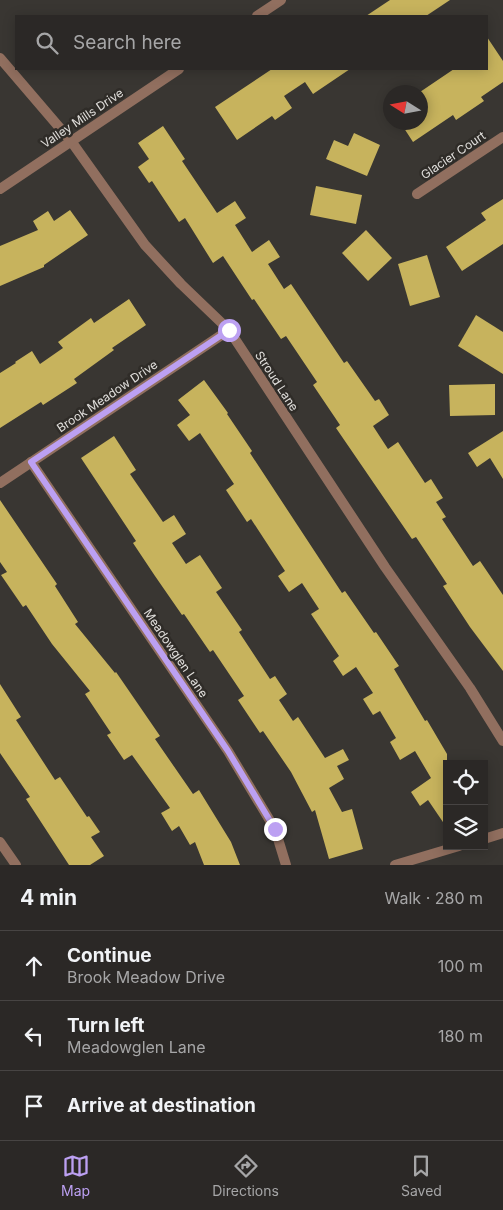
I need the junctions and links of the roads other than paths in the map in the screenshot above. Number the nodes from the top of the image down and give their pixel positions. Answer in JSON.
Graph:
{"nodes":[{"id":1,"x":281,"y":0,"type":"edge"},
{"id":2,"x":258,"y":15,"type":"edge"},
{"id":3,"x":0,"y":58,"type":"edge"},
{"id":4,"x":178,"y":70,"type":"edge"},
{"id":5,"x":503,"y":137,"type":"edge"},
{"id":6,"x":71,"y":141,"type":"junction"},
{"id":7,"x":0,"y":189,"type":"edge"},
{"id":8,"x":417,"y":194,"type":"dead end"},
{"id":9,"x":229,"y":330,"type":"junction"},
{"id":10,"x":31,"y":462,"type":"junction"},
{"id":11,"x":0,"y":483,"type":"edge"},
{"id":12,"x":503,"y":741,"type":"edge"},
{"id":13,"x":503,"y":833,"type":"edge"},
{"id":14,"x":488,"y":838,"type":"edge"},
{"id":15,"x":0,"y":842,"type":"edge"},
{"id":16,"x":446,"y":850,"type":"edge"},
{"id":17,"x":16,"y":865,"type":"edge"},
{"id":18,"x":286,"y":865,"type":"edge"},
{"id":19,"x":395,"y":865,"type":"edge"}],
"edges":[{"from":1,"to":2,"type":"street"},
{"from":3,"to":6,"type":"street","name":"Stroud Lane"},
{"from":4,"to":6,"type":"street","name":"Valley Mills Drive"},
{"from":5,"to":8,"type":"street","name":"Glacier Court"},
{"from":6,"to":7,"type":"street","name":"Valley Mills Drive"},
{"from":6,"to":9,"type":"street","name":"Stroud Lane"},
{"from":9,"to":10,"type":"street","name":"Brook Meadow Drive"},
{"from":9,"to":12,"type":"street","name":"Stroud Lane"},
{"from":10,"to":11,"type":"street","name":"Brook Meadow Drive"},
{"from":10,"to":18,"type":"street","name":"Meadowglen Lane"},
{"from":13,"to":14,"type":"street"},
{"from":15,"to":17,"type":"street"},
{"from":16,"to":19,"type":"street"}]}
